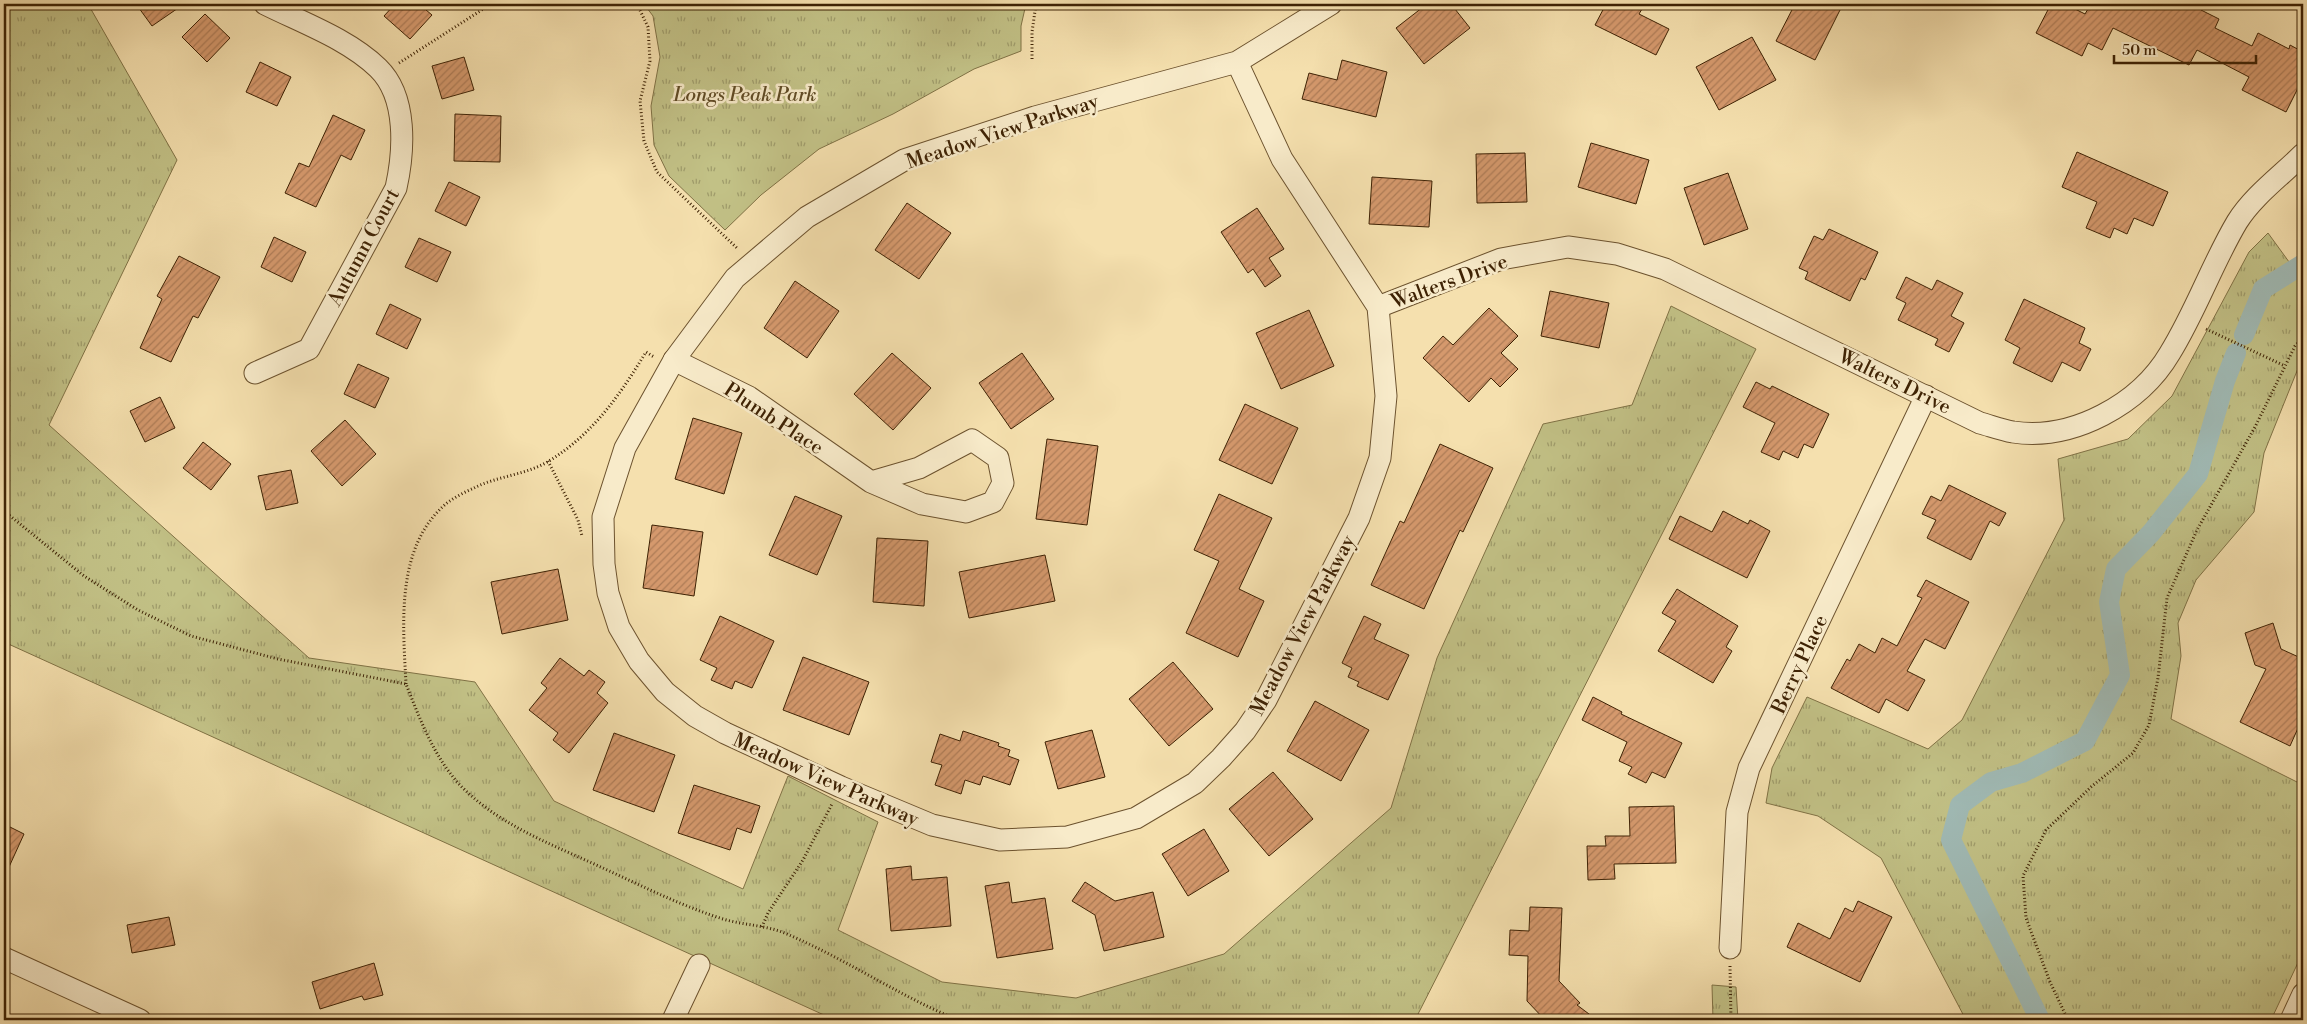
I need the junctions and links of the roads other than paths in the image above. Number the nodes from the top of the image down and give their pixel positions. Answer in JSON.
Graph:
{"nodes":[{"id":1,"x":265,"y":4,"type":"edge"},
{"id":2,"x":1331,"y":4,"type":"edge"},
{"id":3,"x":1237,"y":62,"type":"junction"},
{"id":4,"x":2303,"y":154,"type":"edge"},
{"id":5,"x":1378,"y":307,"type":"junction"},
{"id":6,"x":674,"y":360,"type":"junction"},
{"id":7,"x":255,"y":373,"type":"dead end"},
{"id":8,"x":1926,"y":396,"type":"junction"},
{"id":9,"x":871,"y":482,"type":"junction"},
{"id":10,"x":1730,"y":948,"type":"dead end"},
{"id":11,"x":4,"y":958,"type":"edge"},
{"id":12,"x":699,"y":964,"type":"dead end"},
{"id":13,"x":2303,"y":994,"type":"edge"},
{"id":14,"x":140,"y":1020,"type":"edge"},
{"id":15,"x":673,"y":1020,"type":"edge"},
{"id":16,"x":2291,"y":1020,"type":"edge"}],
"edges":[{"from":1,"to":7,"type":"street","name":"Autumn Court"},
{"from":2,"to":3,"type":"street","name":"Meadow View Parkway"},
{"from":3,"to":5,"type":"street","name":"Meadow View Parkway"},
{"from":3,"to":6,"type":"street","name":"Meadow View Parkway"},
{"from":4,"to":8,"type":"street","name":"Walters Drive"},
{"from":5,"to":6,"type":"street","name":"Meadow View Parkway"},
{"from":5,"to":8,"type":"street","name":"Walters Drive"},
{"from":6,"to":9,"type":"street","name":"Plumb Place"},
{"from":8,"to":10,"type":"street","name":"Berry Place"},
{"from":9,"to":9,"type":"street","name":"Plumb Place"},
{"from":11,"to":14,"type":"street"},
{"from":12,"to":15,"type":"street"},
{"from":13,"to":16,"type":"street"}]}
